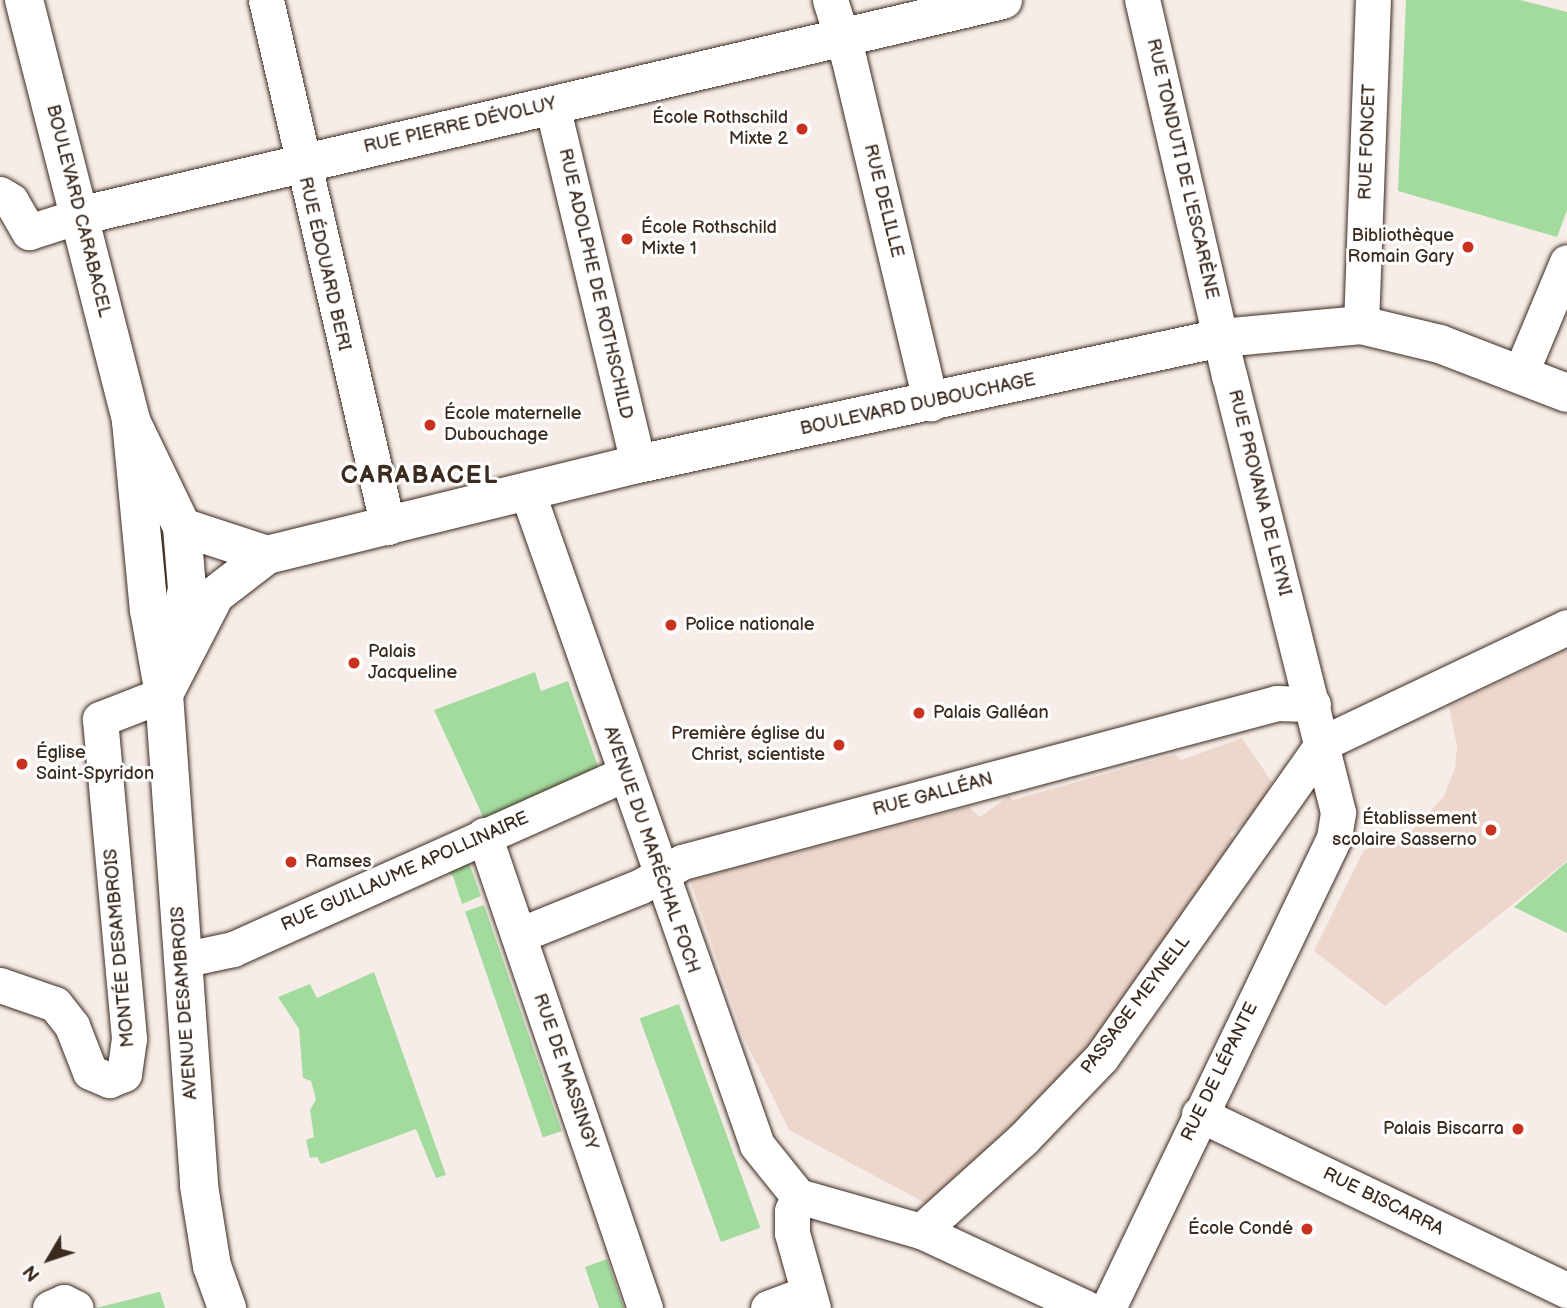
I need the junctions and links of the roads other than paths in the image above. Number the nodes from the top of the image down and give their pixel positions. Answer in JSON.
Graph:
{"nodes":[{"id":1,"x":24,"y":0,"type":"edge"},
{"id":2,"x":266,"y":0,"type":"edge"},
{"id":3,"x":830,"y":0,"type":"edge"},
{"id":4,"x":1003,"y":0,"type":"edge"},
{"id":5,"x":1142,"y":0,"type":"edge"},
{"id":6,"x":1373,"y":0,"type":"edge"},
{"id":7,"x":841,"y":38,"type":"junction"},
{"id":8,"x":552,"y":104,"type":"junction"},
{"id":9,"x":300,"y":162,"type":"junction"},
{"id":10,"x":0,"y":194,"type":"edge"},
{"id":11,"x":79,"y":216,"type":"junction"},
{"id":12,"x":1567,"y":262,"type":"edge"},
{"id":13,"x":1362,"y":325,"type":"junction"},
{"id":14,"x":1221,"y":338,"type":"junction"},
{"id":15,"x":1521,"y":372,"type":"junction"},
{"id":16,"x":1567,"y":393,"type":"edge"},
{"id":17,"x":932,"y":403,"type":"junction"},
{"id":18,"x":131,"y":421,"type":"junction"},
{"id":19,"x":638,"y":464,"type":"junction"},
{"id":20,"x":527,"y":491,"type":"junction"},
{"id":21,"x":182,"y":527,"type":"junction"},
{"id":22,"x":388,"y":527,"type":"junction"},
{"id":23,"x":267,"y":555,"type":"junction"},
{"id":24,"x":1567,"y":627,"type":"edge"},
{"id":25,"x":164,"y":694,"type":"junction"},
{"id":26,"x":1313,"y":704,"type":"junction"},
{"id":27,"x":1323,"y":743,"type":"junction"},
{"id":28,"x":625,"y":774,"type":"junction"},
{"id":29,"x":484,"y":835,"type":"junction"},
{"id":30,"x":1334,"y":838,"type":"joint"},
{"id":31,"x":660,"y":875,"type":"junction"},
{"id":32,"x":519,"y":935,"type":"junction"},
{"id":33,"x":182,"y":960,"type":"junction"},
{"id":34,"x":0,"y":985,"type":"edge"},
{"id":35,"x":1199,"y":1114,"type":"junction"},
{"id":36,"x":798,"y":1196,"type":"junction"},
{"id":37,"x":921,"y":1231,"type":"junction"},
{"id":38,"x":1567,"y":1290,"type":"edge"},
{"id":39,"x":811,"y":1301,"type":"edge"},
{"id":40,"x":50,"y":1308,"type":"edge"},
{"id":41,"x":76,"y":1308,"type":"edge"},
{"id":42,"x":227,"y":1308,"type":"edge"},
{"id":43,"x":645,"y":1308,"type":"edge"},
{"id":44,"x":768,"y":1308,"type":"edge"},
{"id":45,"x":1086,"y":1308,"type":"edge"},
{"id":46,"x":1108,"y":1308,"type":"edge"}],
"edges":[{"from":1,"to":11,"type":"main road","name":"BOULEVARD CARABACEL"},
{"from":2,"to":9,"type":"street","name":"RUE ÉDOUARD BERI"},
{"from":3,"to":7,"type":"street","name":"RUE DELILLE"},
{"from":4,"to":7,"type":"main road","name":"RUE PIERRE DÉVOLUY"},
{"from":5,"to":14,"type":"street","name":"RUE TONDUTI DE L'ESCARÈNE"},
{"from":6,"to":13,"type":"street","name":"RUE FONCET"},
{"from":7,"to":8,"type":"main road","name":"RUE PIERRE DÉVOLUY"},
{"from":7,"to":17,"type":"street","name":"RUE DELILLE"},
{"from":8,"to":9,"type":"main road","name":"RUE PIERRE DÉVOLUY"},
{"from":8,"to":19,"type":"street","name":"RUE ADOLPHE DE ROTHSCHILD"},
{"from":9,"to":11,"type":"main road","name":"RUE PIERRE DÉVOLUY"},
{"from":9,"to":22,"type":"street","name":"RUE ÉDOUARD BERI"},
{"from":10,"to":11,"type":"street"},
{"from":11,"to":18,"type":"main road","name":"BOULEVARD CARABACEL"},
{"from":12,"to":15,"type":"street"},
{"from":13,"to":14,"type":"main road","name":"BOULEVARD DUBOUCHAGE"},
{"from":13,"to":15,"type":"main road","name":"BOULEVARD DUBOUCHAGE"},
{"from":14,"to":17,"type":"main road","name":"BOULEVARD DUBOUCHAGE"},
{"from":14,"to":26,"type":"street","name":"RUE PROVANA DE LEYNI"},
{"from":15,"to":16,"type":"main road","name":"BOULEVARD DUBOUCHAGE"},
{"from":17,"to":19,"type":"main road","name":"BOULEVARD DUBOUCHAGE"},
{"from":18,"to":21,"type":"main road","name":"BOULEVARD CARABACEL"},
{"from":18,"to":25,"type":"main road","name":"BOULEVARD CARABACEL"},
{"from":19,"to":20,"type":"main road","name":"BOULEVARD DUBOUCHAGE"},
{"from":20,"to":22,"type":"main road","name":"BOULEVARD DUBOUCHAGE"},
{"from":20,"to":28,"type":"street","name":"AVENUE DU MARÉCHAL FOCH"},
{"from":21,"to":23,"type":"main road","name":"BOULEVARD DUBOUCHAGE"},
{"from":21,"to":25,"type":"main road","name":"BOULEVARD CARABACEL"},
{"from":22,"to":23,"type":"main road","name":"BOULEVARD DUBOUCHAGE"},
{"from":23,"to":25,"type":"main road","name":"BOULEVARD DUBOUCHAGE"},
{"from":24,"to":27,"type":"street"},
{"from":25,"to":33,"type":"main road","name":"AVENUE DESAMBROIS"},
{"from":25,"to":34,"type":"street","name":"MONTÉE DESAMBROIS"},
{"from":26,"to":27,"type":"street","name":"RUE PROVANA DE LEYNI"},
{"from":26,"to":31,"type":"street","name":"RUE GALLÉAN"},
{"from":27,"to":30,"type":"street","name":"RUE PROVANA DE LEYNI"},
{"from":27,"to":37,"type":"street","name":"PASSAGE MEYNELL"},
{"from":28,"to":29,"type":"street","name":"RUE GUILLAUME APOLLINAIRE"},
{"from":28,"to":31,"type":"street","name":"AVENUE DU MARÉCHAL FOCH"},
{"from":29,"to":32,"type":"street","name":"RUE DE MASSINGY"},
{"from":29,"to":33,"type":"street","name":"RUE GUILLAUME APOLLINAIRE"},
{"from":30,"to":35,"type":"street","name":"RUE DE LÉPANTE"},
{"from":31,"to":32,"type":"street","name":"RUE GALLÉAN"},
{"from":31,"to":36,"type":"street","name":"AVENUE DU MARÉCHAL FOCH"},
{"from":32,"to":43,"type":"street","name":"RUE DE MASSINGY"},
{"from":33,"to":42,"type":"main road","name":"AVENUE DESAMBROIS"},
{"from":35,"to":38,"type":"street","name":"RUE BISCARRA"},
{"from":35,"to":46,"type":"street","name":"RUE DE LÉPANTE"},
{"from":36,"to":37,"type":"street"},
{"from":36,"to":39,"type":"street"},
{"from":37,"to":45,"type":"street"},
{"from":39,"to":44,"type":"street"},
{"from":40,"to":41,"type":"street"}]}
